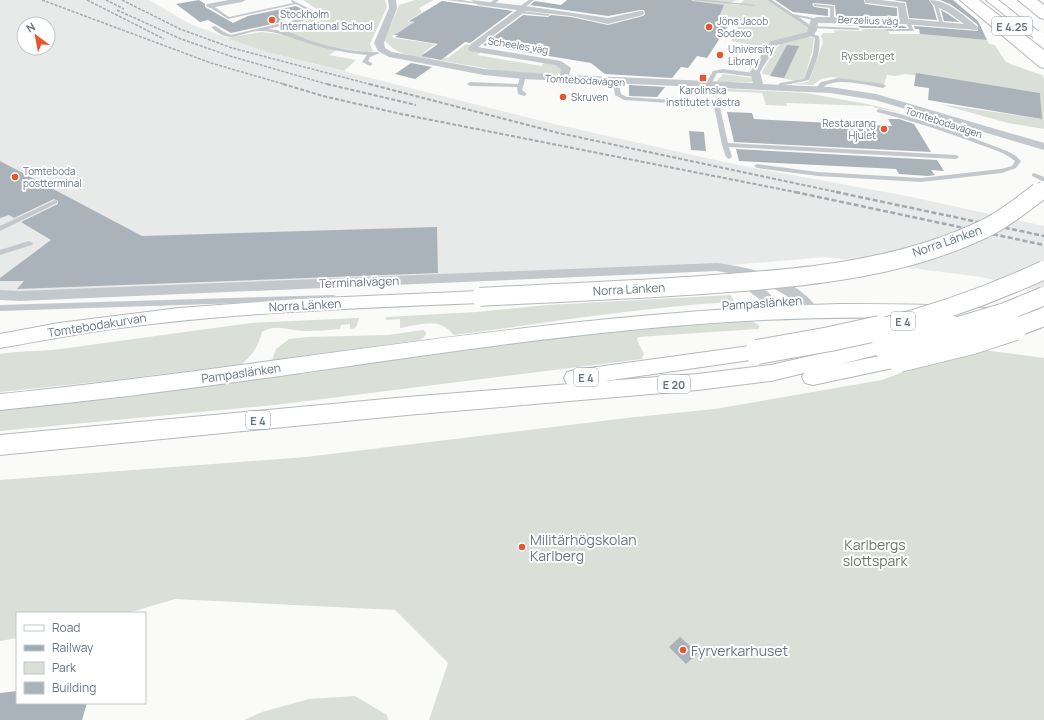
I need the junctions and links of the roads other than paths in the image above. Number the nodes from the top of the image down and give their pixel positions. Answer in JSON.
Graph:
{"nodes":[{"id":1,"x":242,"y":0,"type":"edge"},
{"id":2,"x":291,"y":0,"type":"edge"},
{"id":3,"x":449,"y":0,"type":"edge"},
{"id":4,"x":532,"y":0,"type":"edge"},
{"id":5,"x":694,"y":0,"type":"edge"},
{"id":6,"x":740,"y":0,"type":"edge"},
{"id":7,"x":769,"y":0,"type":"edge"},
{"id":8,"x":965,"y":0,"type":"edge"},
{"id":9,"x":972,"y":0,"type":"edge"},
{"id":10,"x":979,"y":0,"type":"edge"},
{"id":11,"x":991,"y":0,"type":"edge"},
{"id":12,"x":1000,"y":0,"type":"edge"},
{"id":13,"x":1012,"y":0,"type":"edge"},
{"id":14,"x":1023,"y":0,"type":"edge"},
{"id":15,"x":1030,"y":0,"type":"edge"},
{"id":16,"x":1041,"y":0,"type":"edge"},
{"id":17,"x":476,"y":1,"type":"edge"},
{"id":18,"x":935,"y":1,"type":"edge"},
{"id":19,"x":396,"y":2,"type":"edge"},
{"id":20,"x":494,"y":2,"type":"edge"},
{"id":21,"x":1044,"y":2,"type":"edge"},
{"id":22,"x":297,"y":3,"type":"junction"},
{"id":23,"x":736,"y":4,"type":"junction"},
{"id":24,"x":754,"y":5,"type":"dead end"},
{"id":25,"x":816,"y":5,"type":"dead end"},
{"id":26,"x":210,"y":6,"type":"joint"},
{"id":27,"x":869,"y":8,"type":"edge"},
{"id":28,"x":522,"y":9,"type":"junction"},
{"id":29,"x":1044,"y":10,"type":"edge"},
{"id":30,"x":640,"y":13,"type":"dead end"},
{"id":31,"x":548,"y":15,"type":"dead end"},
{"id":32,"x":792,"y":15,"type":"junction"},
{"id":33,"x":1044,"y":16,"type":"edge"},
{"id":34,"x":832,"y":19,"type":"junction"},
{"id":35,"x":293,"y":22,"type":"junction"},
{"id":36,"x":906,"y":22,"type":"junction"},
{"id":37,"x":335,"y":23,"type":"dead end"},
{"id":38,"x":1044,"y":24,"type":"edge"},
{"id":39,"x":942,"y":25,"type":"junction"},
{"id":40,"x":212,"y":27,"type":"dead end"},
{"id":41,"x":814,"y":27,"type":"junction"},
{"id":42,"x":858,"y":29,"type":"dead end"},
{"id":43,"x":260,"y":30,"type":"junction"},
{"id":44,"x":287,"y":30,"type":"junction"},
{"id":45,"x":887,"y":30,"type":"dead end"},
{"id":46,"x":1042,"y":37,"type":"edge"},
{"id":47,"x":741,"y":50,"type":"dead end"},
{"id":48,"x":381,"y":52,"type":"junction"},
{"id":49,"x":1044,"y":52,"type":"edge"},
{"id":50,"x":766,"y":54,"type":"junction"},
{"id":51,"x":1044,"y":56,"type":"edge"},
{"id":52,"x":370,"y":64,"type":"dead end"},
{"id":53,"x":1044,"y":64,"type":"edge"},
{"id":54,"x":523,"y":76,"type":"junction"},
{"id":55,"x":755,"y":76,"type":"junction"},
{"id":56,"x":564,"y":78,"type":"junction"},
{"id":57,"x":615,"y":81,"type":"junction"},
{"id":58,"x":470,"y":84,"type":"dead end"},
{"id":59,"x":708,"y":84,"type":"junction"},
{"id":60,"x":520,"y":86,"type":"junction"},
{"id":61,"x":759,"y":86,"type":"junction"},
{"id":62,"x":883,"y":86,"type":"dead end"},
{"id":63,"x":784,"y":87,"type":"junction"},
{"id":64,"x":818,"y":89,"type":"junction"},
{"id":65,"x":844,"y":92,"type":"junction"},
{"id":66,"x":524,"y":94,"type":"dead end"},
{"id":67,"x":879,"y":111,"type":"dead end"},
{"id":68,"x":725,"y":145,"type":"junction"},
{"id":69,"x":1044,"y":147,"type":"edge"},
{"id":70,"x":1044,"y":151,"type":"edge"},
{"id":71,"x":729,"y":157,"type":"dead end"},
{"id":72,"x":956,"y":158,"type":"dead end"},
{"id":73,"x":757,"y":166,"type":"dead end"},
{"id":74,"x":1044,"y":180,"type":"edge"},
{"id":75,"x":1039,"y":181,"type":"edge"},
{"id":76,"x":55,"y":202,"type":"dead end"},
{"id":77,"x":0,"y":229,"type":"edge"},
{"id":78,"x":28,"y":243,"type":"dead end"},
{"id":79,"x":0,"y":253,"type":"edge"},
{"id":80,"x":717,"y":267,"type":"junction"},
{"id":81,"x":1044,"y":270,"type":"edge"},
{"id":82,"x":0,"y":295,"type":"edge"},
{"id":83,"x":1044,"y":296,"type":"edge"},
{"id":84,"x":480,"y":297,"type":"junction"},
{"id":85,"x":807,"y":306,"type":"junction"},
{"id":86,"x":775,"y":307,"type":"junction"},
{"id":87,"x":0,"y":308,"type":"edge"},
{"id":88,"x":194,"y":312,"type":"joint"},
{"id":89,"x":973,"y":314,"type":"junction"},
{"id":90,"x":1044,"y":316,"type":"edge"},
{"id":91,"x":1044,"y":321,"type":"edge"},
{"id":92,"x":1044,"y":326,"type":"edge"},
{"id":93,"x":0,"y":341,"type":"edge"},
{"id":94,"x":892,"y":353,"type":"junction"},
{"id":95,"x":0,"y":402,"type":"edge"},
{"id":96,"x":416,"y":405,"type":"junction"},
{"id":97,"x":0,"y":445,"type":"edge"}],
"edges":[{"from":1,"to":26,"type":"street"},
{"from":2,"to":22,"type":"lane","name":"Tomtebodavägen"},
{"from":3,"to":17,"type":"lane"},
{"from":4,"to":28,"type":"lane"},
{"from":5,"to":23,"type":"lane"},
{"from":6,"to":23,"type":"lane"},
{"from":7,"to":32,"type":"lane"},
{"from":8,"to":53,"type":"main road"},
{"from":9,"to":51,"type":"main road"},
{"from":10,"to":49,"type":"main road","number":"E 4.25"},
{"from":11,"to":46,"type":"main road"},
{"from":12,"to":46,"type":"main road"},
{"from":13,"to":38,"type":"main road"},
{"from":14,"to":33,"type":"main road","number":"E 4.25"},
{"from":15,"to":29,"type":"main road"},
{"from":16,"to":21,"type":"main road"},
{"from":17,"to":20,"type":"street"},
{"from":18,"to":39,"type":"lane"},
{"from":18,"to":39,"type":"street","name":"Berzelius väg"},
{"from":19,"to":48,"type":"street"},
{"from":20,"to":28,"type":"street"},
{"from":22,"to":26,"type":"lane"},
{"from":22,"to":35,"type":"lane","name":"Tomtebodavägen"},
{"from":23,"to":24,"type":"lane"},
{"from":25,"to":34,"type":"lane"},
{"from":27,"to":34,"type":"street","name":"Berzelius väg"},
{"from":27,"to":36,"type":"street","name":"Berzelius väg"},
{"from":27,"to":36,"type":"street"},
{"from":28,"to":30,"type":"street"},
{"from":28,"to":31,"type":"lane"},
{"from":28,"to":56,"type":"street","name":"Scheeles väg"},
{"from":32,"to":41,"type":"lane"},
{"from":32,"to":41,"type":"lane"},
{"from":34,"to":41,"type":"street","name":"Berzelius väg"},
{"from":35,"to":43,"type":"lane","name":"Tomtebodavägen"},
{"from":35,"to":44,"type":"lane"},
{"from":36,"to":39,"type":"street","name":"Berzelius väg"},
{"from":36,"to":45,"type":"lane"},
{"from":37,"to":44,"type":"lane"},
{"from":40,"to":43,"type":"lane","name":"Tomtebodavägen"},
{"from":41,"to":42,"type":"lane"},
{"from":41,"to":50,"type":"street","name":"Berzelius väg"},
{"from":41,"to":63,"type":"lane"},
{"from":43,"to":44,"type":"lane","name":"Tomtebodavägen"},
{"from":44,"to":48,"type":"lane","name":"Tomtebodavägen"},
{"from":47,"to":50,"type":"lane"},
{"from":48,"to":52,"type":"lane"},
{"from":48,"to":54,"type":"street","name":"Tomtebodavägen"},
{"from":50,"to":55,"type":"street","name":"Berzelius väg"},
{"from":54,"to":56,"type":"street","name":"Tomtebodavägen"},
{"from":54,"to":60,"type":"lane"},
{"from":55,"to":59,"type":"lane"},
{"from":55,"to":61,"type":"street"},
{"from":56,"to":57,"type":"street","name":"Tomtebodavägen"},
{"from":57,"to":59,"type":"street","name":"Tomtebodavägen"},
{"from":57,"to":68,"type":"lane"},
{"from":58,"to":60,"type":"lane"},
{"from":59,"to":61,"type":"street","name":"Tomtebodavägen"},
{"from":60,"to":66,"type":"lane"},
{"from":61,"to":63,"type":"street","name":"Tomtebodavägen"},
{"from":62,"to":64,"type":"lane"},
{"from":63,"to":64,"type":"street","name":"Tomtebodavägen"},
{"from":64,"to":65,"type":"street","name":"Tomtebodavägen"},
{"from":65,"to":69,"type":"street","name":"Tomtebodavägen"},
{"from":65,"to":70,"type":"street","name":"Tomtebodavägen"},
{"from":67,"to":73,"type":"lane"},
{"from":68,"to":71,"type":"lane"},
{"from":68,"to":72,"type":"lane"},
{"from":74,"to":75,"type":"lane"},
{"from":75,"to":84,"type":"main road","name":"Norra Länken","bridge":true},
{"from":76,"to":77,"type":"lane"},
{"from":78,"to":79,"type":"lane"},
{"from":80,"to":82,"type":"street","name":"Terminalvägen"},
{"from":80,"to":85,"type":"street","name":"Terminalvägen"},
{"from":80,"to":86,"type":"street","name":"Terminalvägen"},
{"from":81,"to":96,"type":"main road","number":"E 4","bridge":true},
{"from":83,"to":94,"type":"main road","bridge":true},
{"from":84,"to":87,"type":"lane"},
{"from":84,"to":88,"type":"main road","name":"Norra Länken"},
{"from":85,"to":86,"type":"main road","name":"Pampaslänken"},
{"from":85,"to":89,"type":"main road","name":"Pampaslänken"},
{"from":85,"to":90,"type":"main road","name":"Pampaslänken"},
{"from":86,"to":95,"type":"main road","name":"Pampaslänken"},
{"from":88,"to":93,"type":"main road","name":"Tomtebodakurvan"},
{"from":89,"to":91,"type":"main road","name":"Pampaslänken"},
{"from":89,"to":92,"type":"main road"},
{"from":90,"to":94,"type":"main road","bridge":true},
{"from":94,"to":96,"type":"main road"},
{"from":96,"to":97,"type":"main road","number":"E 4"}]}
